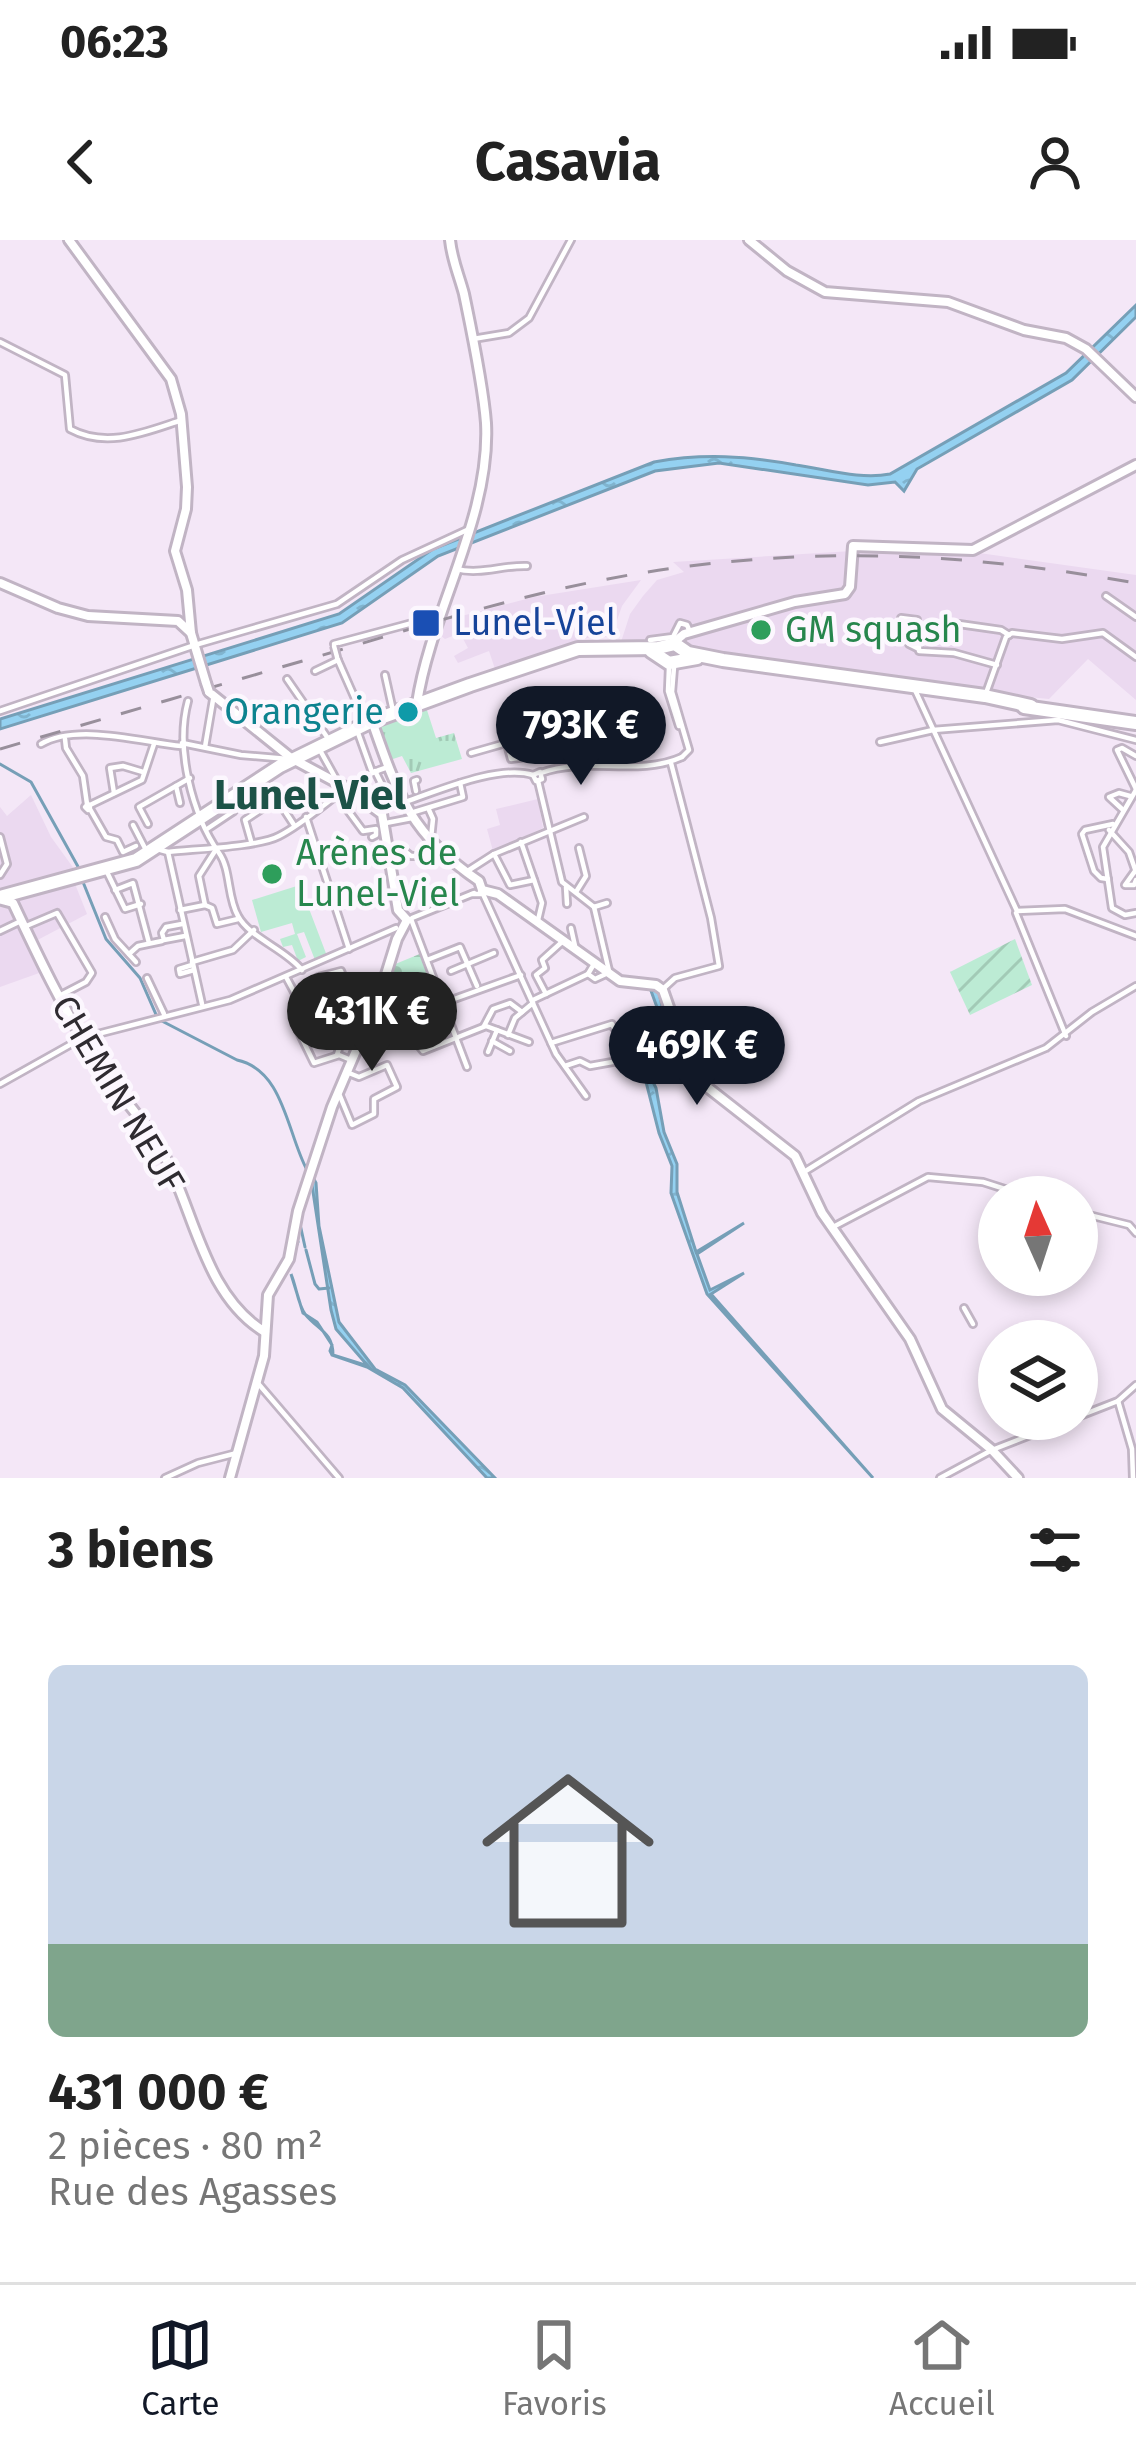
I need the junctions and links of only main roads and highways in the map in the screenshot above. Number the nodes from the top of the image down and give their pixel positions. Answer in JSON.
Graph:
{"nodes":[{"id":1,"x":880,"y":684,"type":"junction"},
{"id":2,"x":984,"y":699,"type":"junction"},
{"id":3,"x":1136,"y":723,"type":"edge"},
{"id":4,"x":78,"y":878,"type":"junction"},
{"id":5,"x":0,"y":899,"type":"edge"}],
"edges":[{"from":1,"to":2,"type":"main road"},
{"from":1,"to":2,"type":"main road"},
{"from":1,"to":4,"type":"main road"},
{"from":2,"to":3,"type":"main road"},
{"from":4,"to":5,"type":"main road"},
{"from":4,"to":5,"type":"main road"}]}
